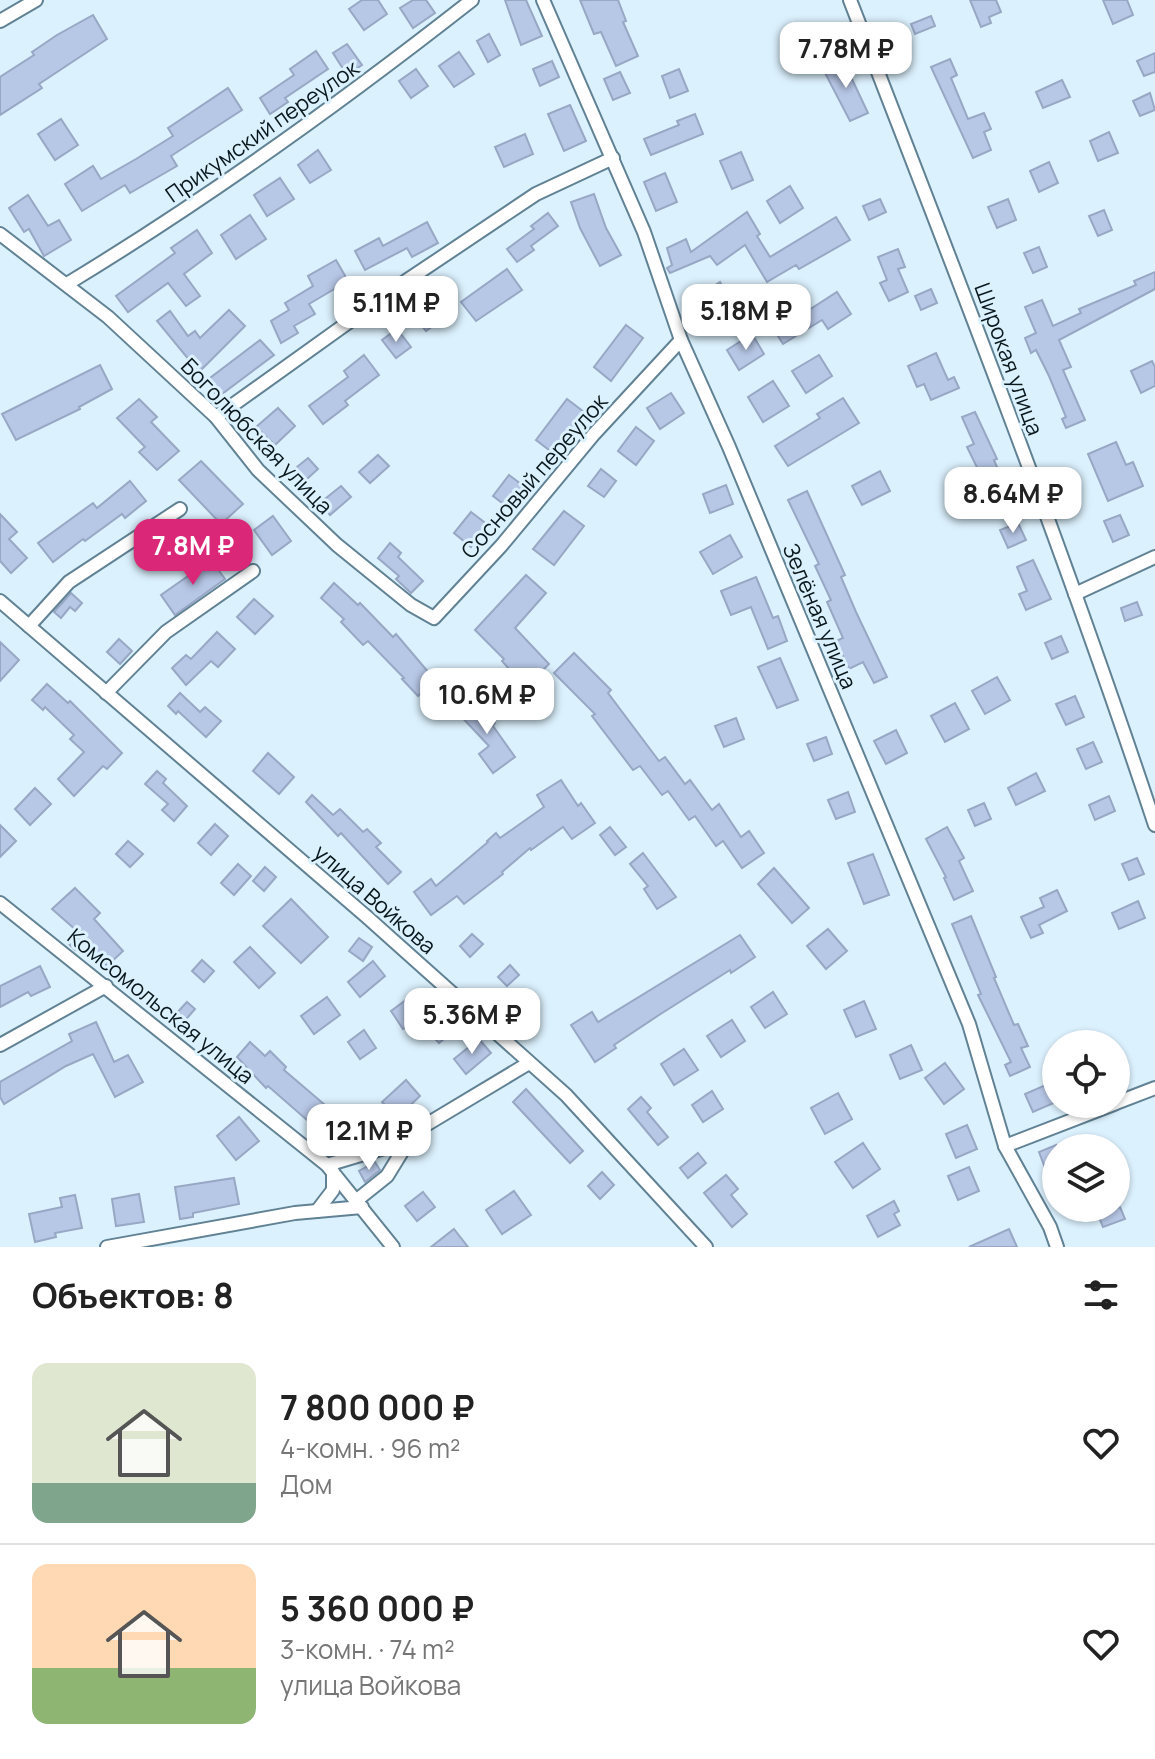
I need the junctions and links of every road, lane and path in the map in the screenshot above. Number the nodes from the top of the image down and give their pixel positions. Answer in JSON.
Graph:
{"nodes":[{"id":1,"x":36,"y":0,"type":"edge"},
{"id":2,"x":472,"y":0,"type":"edge"},
{"id":3,"x":543,"y":0,"type":"edge"},
{"id":4,"x":850,"y":0,"type":"edge"},
{"id":5,"x":0,"y":21,"type":"edge"},
{"id":6,"x":613,"y":158,"type":"junction"},
{"id":7,"x":0,"y":234,"type":"edge"},
{"id":8,"x":67,"y":284,"type":"junction"},
{"id":9,"x":681,"y":340,"type":"junction"},
{"id":10,"x":216,"y":417,"type":"junction"},
{"id":11,"x":180,"y":509,"type":"dead end"},
{"id":12,"x":1155,"y":557,"type":"edge"},
{"id":13,"x":253,"y":571,"type":"dead end"},
{"id":14,"x":1075,"y":594,"type":"junction"},
{"id":15,"x":0,"y":601,"type":"edge"},
{"id":16,"x":411,"y":605,"type":"joint"},
{"id":17,"x":29,"y":626,"type":"junction"},
{"id":18,"x":106,"y":693,"type":"junction"},
{"id":19,"x":1155,"y":825,"type":"edge"},
{"id":20,"x":0,"y":903,"type":"edge"},
{"id":21,"x":106,"y":986,"type":"junction"},
{"id":22,"x":0,"y":1045,"type":"edge"},
{"id":23,"x":529,"y":1063,"type":"junction"},
{"id":24,"x":1155,"y":1088,"type":"edge"},
{"id":25,"x":1130,"y":1098,"type":"edge"},
{"id":26,"x":1078,"y":1118,"type":"edge"},
{"id":27,"x":414,"y":1132,"type":"junction"},
{"id":28,"x":1005,"y":1146,"type":"junction"},
{"id":29,"x":330,"y":1169,"type":"junction"},
{"id":30,"x":360,"y":1204,"type":"junction"},
{"id":31,"x":317,"y":1211,"type":"junction"},
{"id":32,"x":107,"y":1247,"type":"edge"},
{"id":33,"x":393,"y":1247,"type":"edge"},
{"id":34,"x":706,"y":1247,"type":"edge"},
{"id":35,"x":1057,"y":1247,"type":"edge"}],
"edges":[{"from":1,"to":5,"type":"street"},
{"from":2,"to":8,"type":"street","name":"Прикумский переулок"},
{"from":3,"to":6,"type":"street","name":"Зелёная улица"},
{"from":4,"to":14,"type":"street","name":"Широкая улица"},
{"from":6,"to":9,"type":"street","name":"Зелёная улица"},
{"from":6,"to":10,"type":"street"},
{"from":7,"to":8,"type":"street","name":"Боголюбская улица"},
{"from":8,"to":10,"type":"street","name":"Боголюбская улица"},
{"from":9,"to":16,"type":"street","name":"Сосновый переулок"},
{"from":9,"to":28,"type":"street","name":"Зелёная улица"},
{"from":10,"to":16,"type":"street","name":"Боголюбская улица"},
{"from":11,"to":17,"type":"street"},
{"from":12,"to":14,"type":"street"},
{"from":13,"to":18,"type":"street"},
{"from":14,"to":19,"type":"street","name":"Широкая улица"},
{"from":15,"to":17,"type":"street","name":"улица Войкова"},
{"from":17,"to":18,"type":"street","name":"улица Войкова"},
{"from":18,"to":23,"type":"street","name":"улица Войкова"},
{"from":20,"to":21,"type":"street","name":"Комсомольская улица"},
{"from":21,"to":22,"type":"street"},
{"from":21,"to":29,"type":"street","name":"Комсомольская улица"},
{"from":23,"to":27,"type":"street"},
{"from":23,"to":34,"type":"street","name":"улица Войкова"},
{"from":24,"to":25,"type":"street"},
{"from":26,"to":28,"type":"street"},
{"from":27,"to":29,"type":"street"},
{"from":27,"to":30,"type":"street"},
{"from":28,"to":35,"type":"street","name":"Зелёная улица"},
{"from":29,"to":30,"type":"street","name":"Комсомольская улица"},
{"from":29,"to":31,"type":"street"},
{"from":30,"to":31,"type":"street"},
{"from":30,"to":33,"type":"street","name":"Комсомольская улица"},
{"from":31,"to":32,"type":"street"}]}
